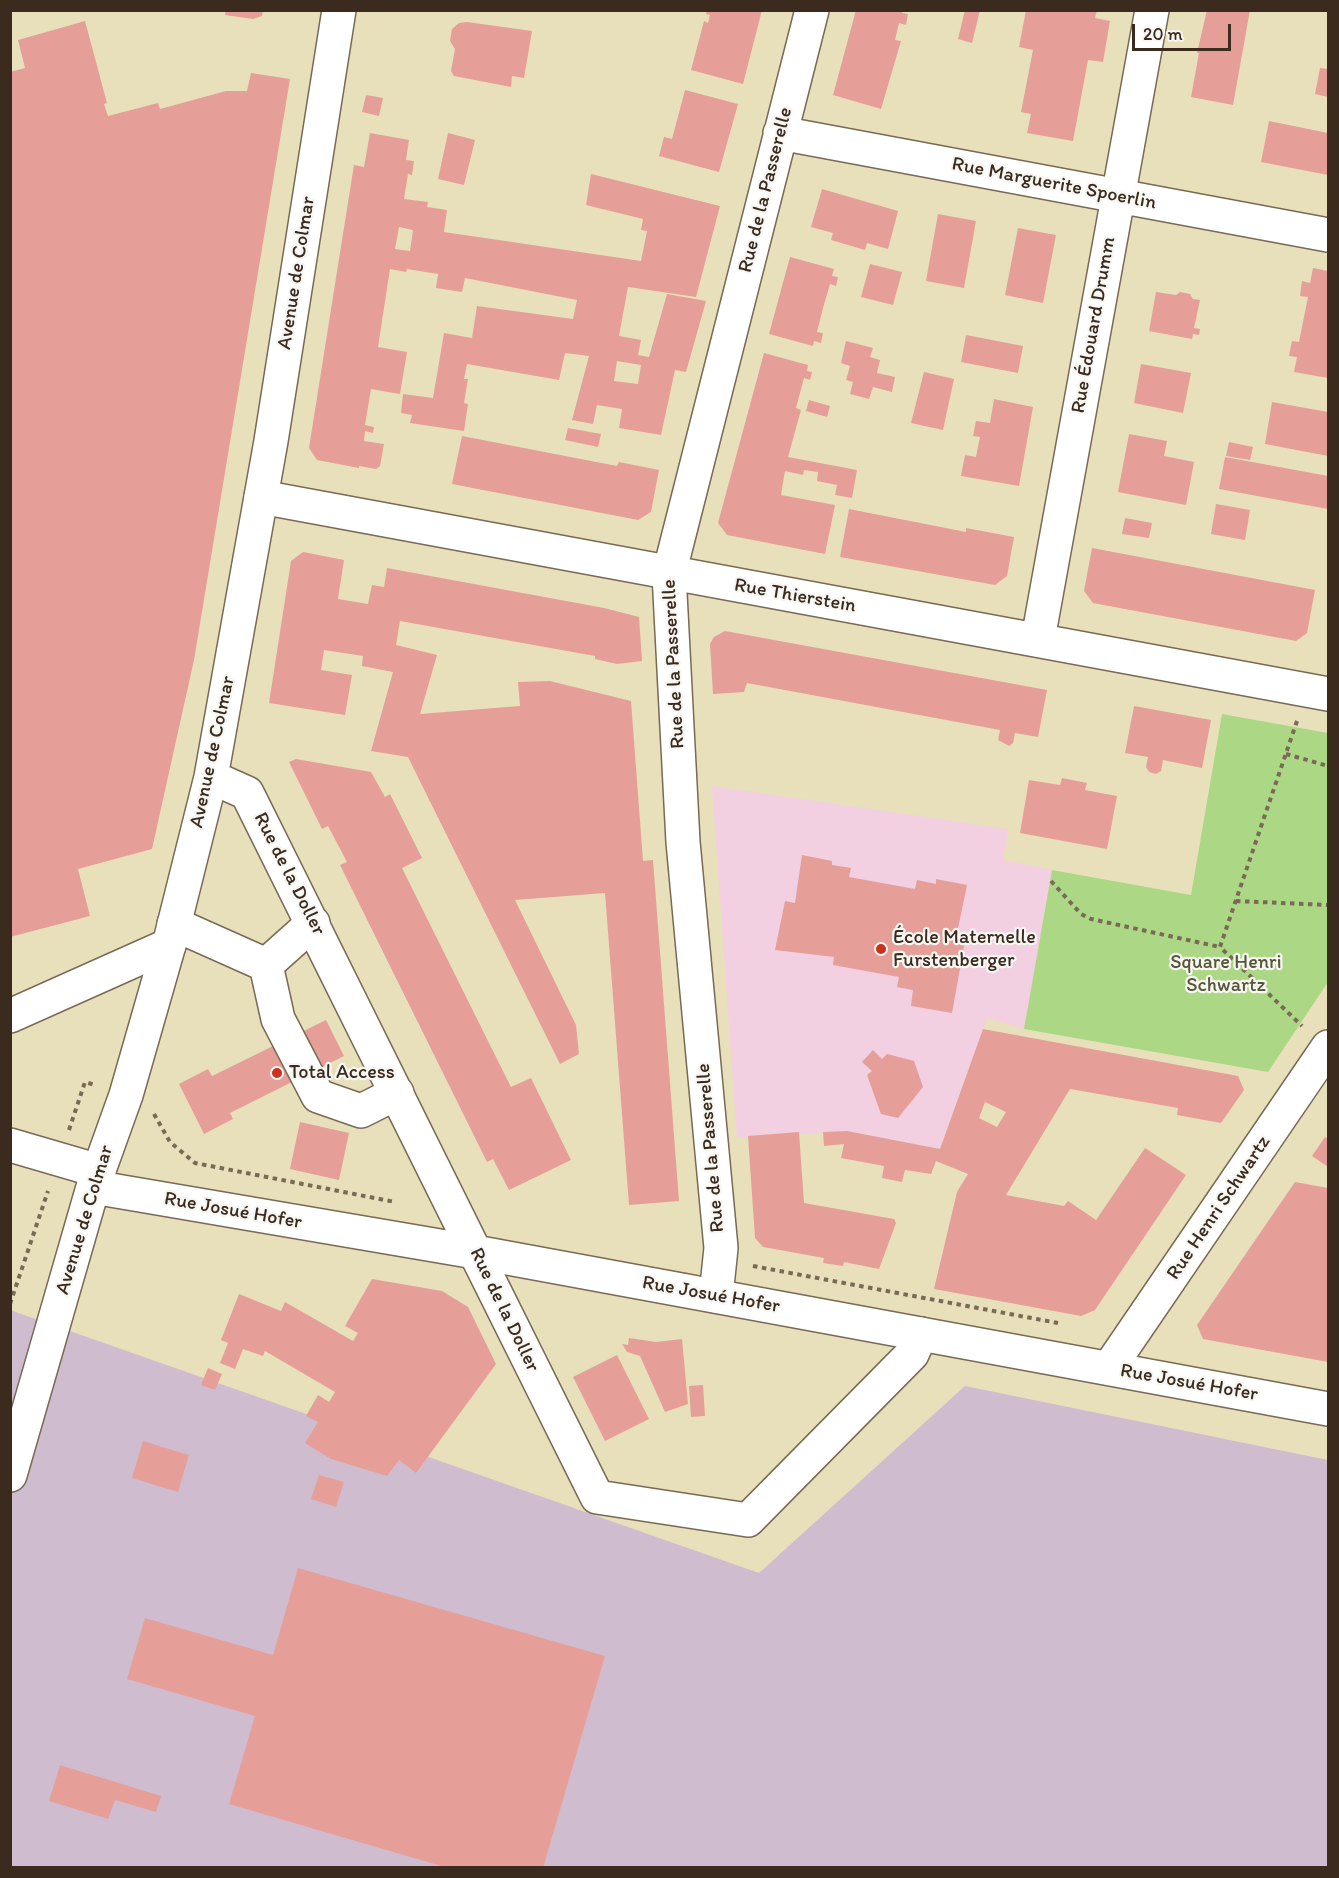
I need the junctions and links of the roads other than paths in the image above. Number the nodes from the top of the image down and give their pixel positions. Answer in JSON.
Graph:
{"nodes":[{"id":1,"x":339,"y":10,"type":"edge"},
{"id":2,"x":812,"y":10,"type":"edge"},
{"id":3,"x":1152,"y":10,"type":"edge"},
{"id":4,"x":780,"y":133,"type":"junction"},
{"id":5,"x":1117,"y":195,"type":"junction"},
{"id":6,"x":1329,"y":235,"type":"edge"},
{"id":7,"x":261,"y":497,"type":"junction"},
{"id":8,"x":669,"y":574,"type":"junction"},
{"id":9,"x":1038,"y":639,"type":"junction"},
{"id":10,"x":1329,"y":694,"type":"edge"},
{"id":11,"x":211,"y":777,"type":"junction"},
{"id":12,"x":313,"y":923,"type":"junction"},
{"id":13,"x":171,"y":935,"type":"junction"},
{"id":14,"x":266,"y":966,"type":"junction"},
{"id":15,"x":10,"y":1016,"type":"edge"},
{"id":16,"x":1328,"y":1048,"type":"edge"},
{"id":17,"x":397,"y":1093,"type":"junction"},
{"id":18,"x":10,"y":1145,"type":"edge"},
{"id":19,"x":96,"y":1179,"type":"junction"},
{"id":20,"x":475,"y":1252,"type":"junction"},
{"id":21,"x":717,"y":1296,"type":"junction"},
{"id":22,"x":921,"y":1334,"type":"junction"},
{"id":23,"x":1109,"y":1368,"type":"junction"},
{"id":24,"x":1329,"y":1409,"type":"edge"},
{"id":25,"x":10,"y":1475,"type":"edge"}],
"edges":[{"from":1,"to":7,"type":"street","name":"Avenue de Colmar"},
{"from":2,"to":4,"type":"street","name":"Rue de la Passerelle"},
{"from":3,"to":5,"type":"street","name":"Rue Édouard Drumm"},
{"from":4,"to":5,"type":"street","name":"Rue Marguerite Spoerlin"},
{"from":4,"to":8,"type":"street","name":"Rue de la Passerelle"},
{"from":5,"to":6,"type":"street","name":"Rue Marguerite Spoerlin"},
{"from":5,"to":9,"type":"street","name":"Rue Édouard Drumm"},
{"from":7,"to":8,"type":"street","name":"Rue Thierstein"},
{"from":7,"to":11,"type":"street","name":"Avenue de Colmar"},
{"from":8,"to":9,"type":"street","name":"Rue Thierstein"},
{"from":8,"to":21,"type":"street","name":"Rue de la Passerelle"},
{"from":9,"to":10,"type":"street","name":"Rue Thierstein"},
{"from":11,"to":12,"type":"street","name":"Rue de la Doller"},
{"from":11,"to":13,"type":"street","name":"Avenue de Colmar"},
{"from":12,"to":14,"type":"street"},
{"from":12,"to":17,"type":"street","name":"Rue de la Doller"},
{"from":13,"to":14,"type":"street"},
{"from":13,"to":15,"type":"street"},
{"from":13,"to":19,"type":"street","name":"Avenue de Colmar"},
{"from":14,"to":17,"type":"street"},
{"from":16,"to":23,"type":"street","name":"Rue Henri Schwartz"},
{"from":17,"to":20,"type":"street","name":"Rue de la Doller"},
{"from":18,"to":19,"type":"street","name":"Rue Josué Hofer"},
{"from":19,"to":20,"type":"street","name":"Rue Josué Hofer"},
{"from":19,"to":25,"type":"street","name":"Avenue de Colmar"},
{"from":20,"to":21,"type":"street","name":"Rue Josué Hofer"},
{"from":20,"to":22,"type":"street","name":"Rue de la Doller"},
{"from":21,"to":22,"type":"street","name":"Rue Josué Hofer"},
{"from":22,"to":23,"type":"street","name":"Rue Josué Hofer"},
{"from":23,"to":24,"type":"street","name":"Rue Josué Hofer"}]}
